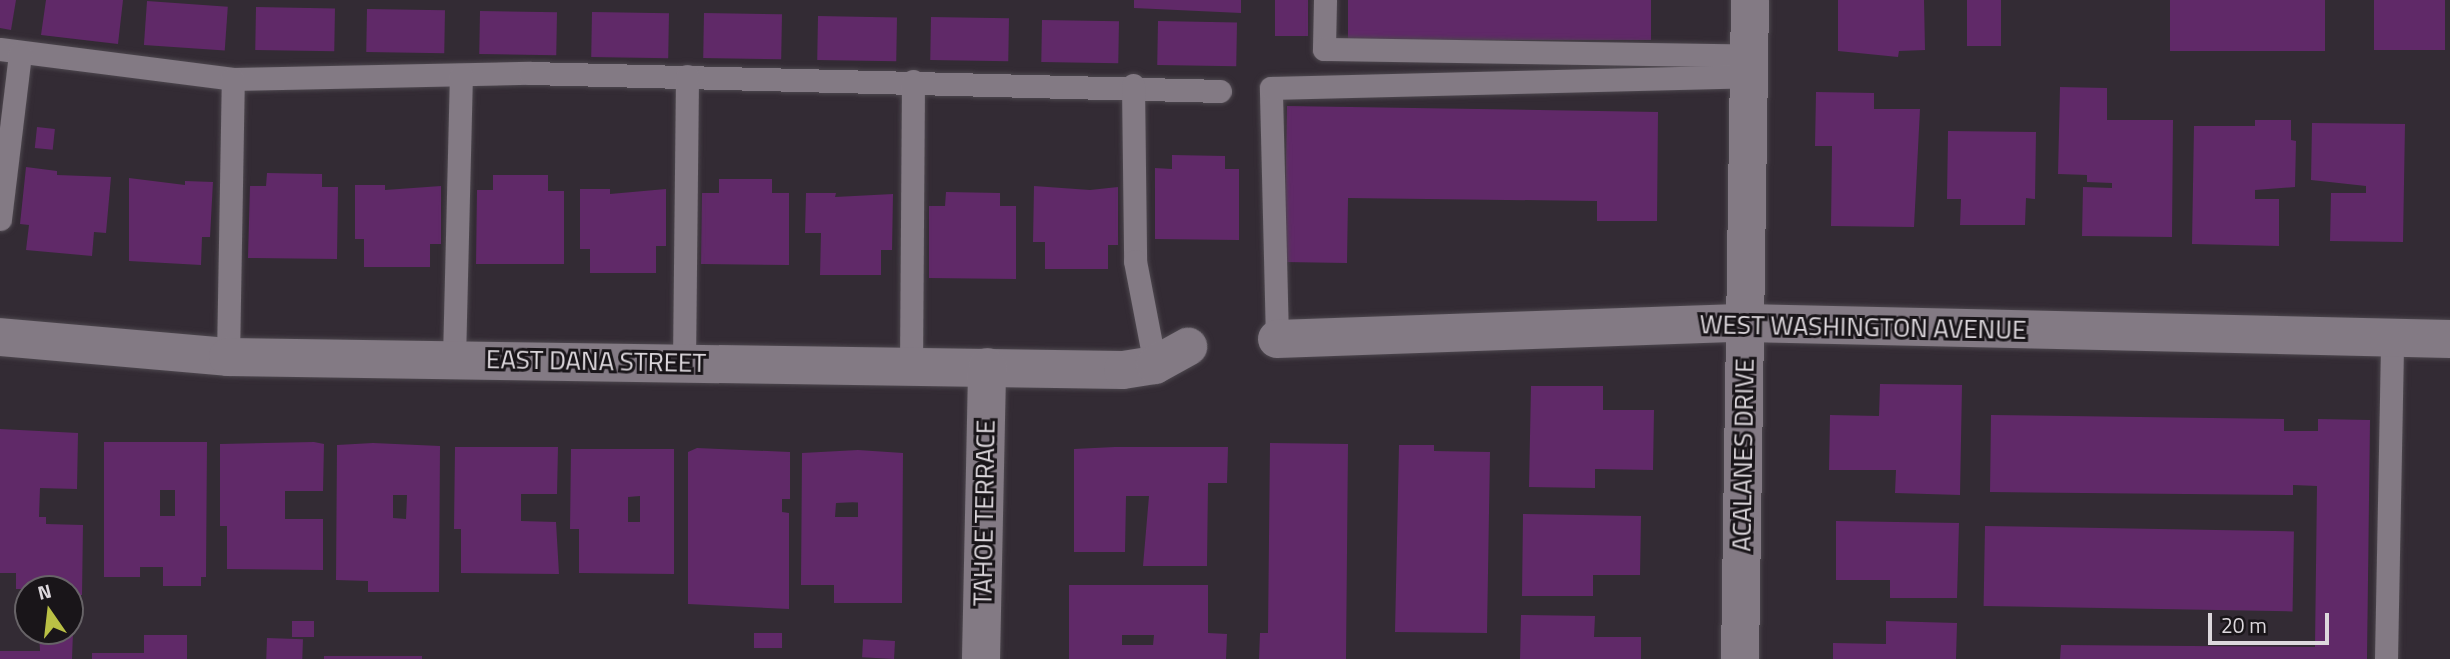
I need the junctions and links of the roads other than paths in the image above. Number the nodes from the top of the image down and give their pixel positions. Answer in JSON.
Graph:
{"nodes":[{"id":1,"x":1325,"y":0,"type":"edge"},
{"id":2,"x":1750,"y":0,"type":"edge"},
{"id":3,"x":10,"y":51,"type":"edge"},
{"id":4,"x":1749,"y":66,"type":"junction"},
{"id":5,"x":461,"y":75,"type":"junction"},
{"id":6,"x":687,"y":76,"type":"junction"},
{"id":7,"x":233,"y":79,"type":"junction"},
{"id":8,"x":914,"y":81,"type":"junction"},
{"id":9,"x":1133,"y":85,"type":"junction"},
{"id":10,"x":1220,"y":91,"type":"dead end"},
{"id":11,"x":0,"y":219,"type":"edge"},
{"id":12,"x":1746,"y":323,"type":"junction"},
{"id":13,"x":0,"y":337,"type":"edge"},
{"id":14,"x":2392,"y":338,"type":"junction"},
{"id":15,"x":1277,"y":339,"type":"joint"},
{"id":16,"x":2450,"y":339,"type":"edge"},
{"id":17,"x":1188,"y":347,"type":"dead end"},
{"id":18,"x":228,"y":357,"type":"junction"},
{"id":19,"x":454,"y":359,"type":"junction"},
{"id":20,"x":684,"y":363,"type":"junction"},
{"id":21,"x":1155,"y":365,"type":"junction"},
{"id":22,"x":911,"y":367,"type":"junction"},
{"id":23,"x":987,"y":367,"type":"junction"},
{"id":24,"x":981,"y":659,"type":"edge"},
{"id":25,"x":1740,"y":659,"type":"edge"},
{"id":26,"x":2386,"y":659,"type":"edge"}],
"edges":[{"from":1,"to":4,"type":"lane"},
{"from":2,"to":4,"type":"street","name":"ACALANES DRIVE"},
{"from":3,"to":7,"type":"lane"},
{"from":3,"to":11,"type":"lane"},
{"from":4,"to":12,"type":"street","name":"ACALANES DRIVE"},
{"from":4,"to":15,"type":"lane"},
{"from":5,"to":6,"type":"lane"},
{"from":5,"to":7,"type":"lane"},
{"from":5,"to":19,"type":"lane"},
{"from":6,"to":8,"type":"lane"},
{"from":6,"to":20,"type":"lane"},
{"from":7,"to":18,"type":"lane"},
{"from":8,"to":9,"type":"lane"},
{"from":8,"to":22,"type":"lane"},
{"from":9,"to":10,"type":"lane"},
{"from":9,"to":21,"type":"lane"},
{"from":12,"to":14,"type":"street","name":"WEST WASHINGTON AVENUE"},
{"from":12,"to":15,"type":"street","name":"WEST WASHINGTON AVENUE"},
{"from":12,"to":25,"type":"street","name":"ACALANES DRIVE"},
{"from":13,"to":18,"type":"street","name":"EAST DANA STREET"},
{"from":14,"to":16,"type":"street","name":"WEST WASHINGTON AVENUE"},
{"from":14,"to":26,"type":"lane"},
{"from":17,"to":21,"type":"street","name":"EAST DANA STREET"},
{"from":18,"to":19,"type":"street","name":"EAST DANA STREET"},
{"from":19,"to":20,"type":"street","name":"EAST DANA STREET"},
{"from":20,"to":22,"type":"street","name":"EAST DANA STREET"},
{"from":21,"to":23,"type":"street","name":"EAST DANA STREET"},
{"from":22,"to":23,"type":"street","name":"EAST DANA STREET"},
{"from":23,"to":24,"type":"street","name":"TAHOE TERRACE"}]}
